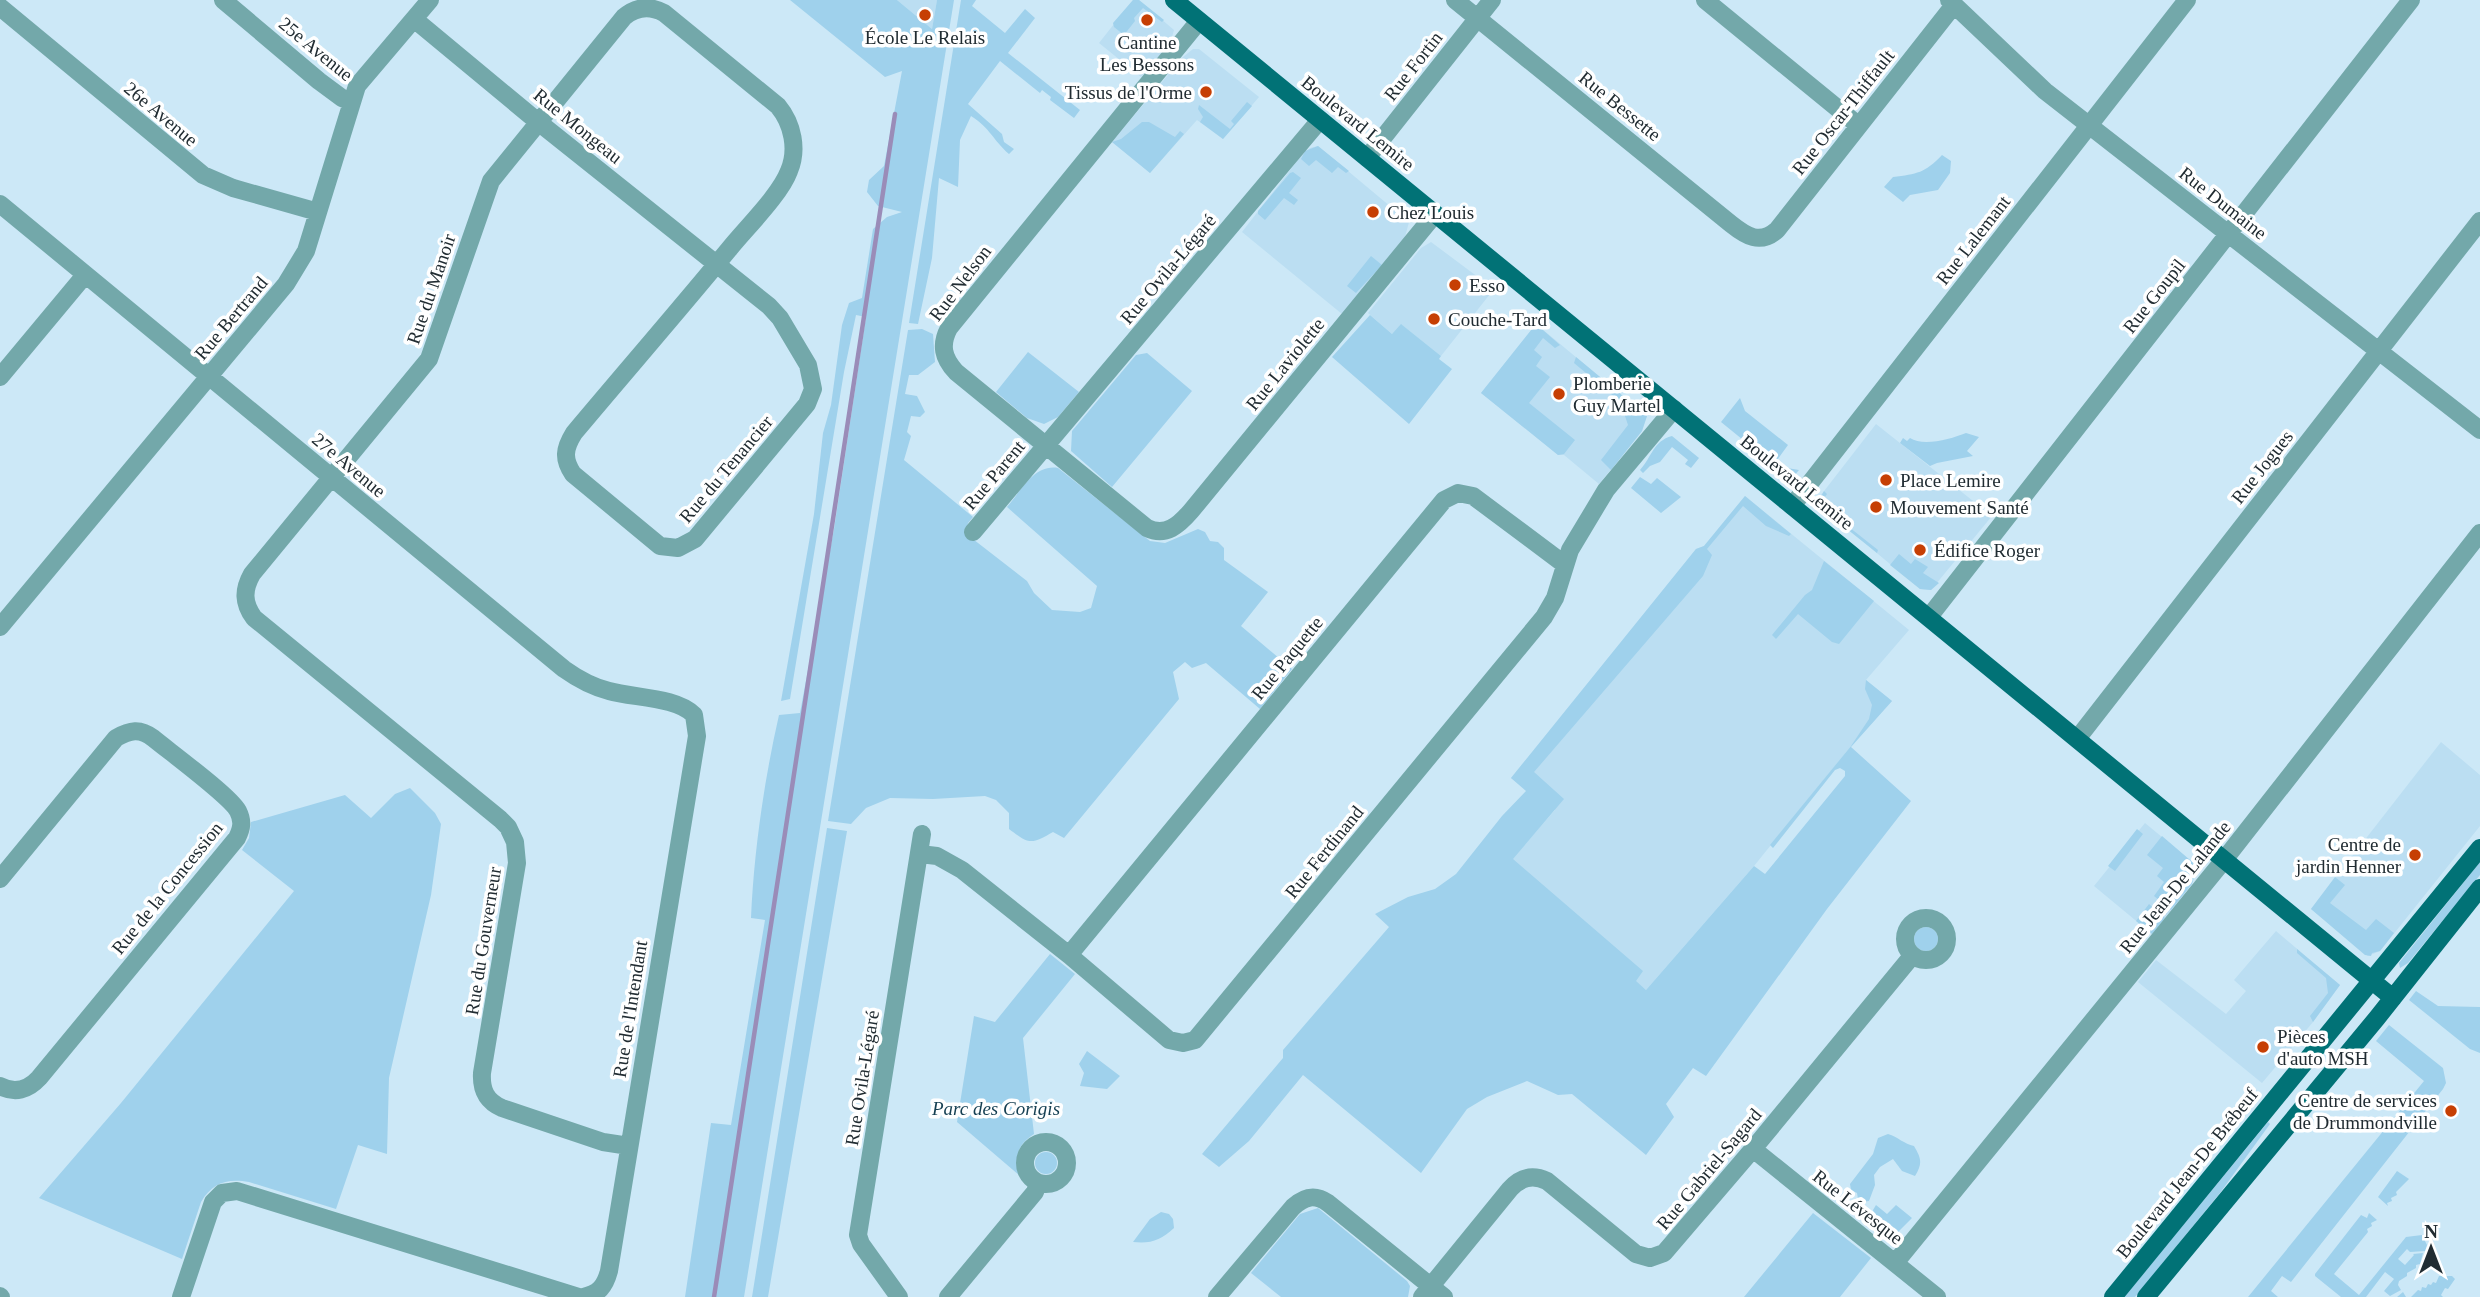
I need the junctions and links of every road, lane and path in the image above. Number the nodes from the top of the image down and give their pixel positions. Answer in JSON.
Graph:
{"nodes":[{"id":1,"x":223,"y":0,"type":"edge"},
{"id":2,"x":430,"y":0,"type":"edge"},
{"id":3,"x":1174,"y":0,"type":"edge"},
{"id":4,"x":1455,"y":0,"type":"edge"},
{"id":5,"x":1492,"y":0,"type":"edge"},
{"id":6,"x":1704,"y":0,"type":"edge"},
{"id":7,"x":2187,"y":0,"type":"edge"},
{"id":8,"x":2411,"y":0,"type":"edge"},
{"id":9,"x":1951,"y":3,"type":"edge"},
{"id":10,"x":0,"y":7,"type":"edge"},
{"id":11,"x":1477,"y":17,"type":"junction"},
{"id":12,"x":414,"y":19,"type":"junction"},
{"id":13,"x":1199,"y":21,"type":"junction"},
{"id":14,"x":351,"y":102,"type":"junction"},
{"id":15,"x":1320,"y":120,"type":"junction"},
{"id":16,"x":537,"y":121,"type":"junction"},
{"id":17,"x":1858,"y":125,"type":"junction"},
{"id":18,"x":2090,"y":125,"type":"junction"},
{"id":19,"x":1367,"y":158,"type":"junction"},
{"id":20,"x":0,"y":204,"type":"edge"},
{"id":21,"x":318,"y":212,"type":"junction"},
{"id":22,"x":1435,"y":214,"type":"junction"},
{"id":23,"x":2480,"y":222,"type":"edge"},
{"id":24,"x":2229,"y":234,"type":"junction"},
{"id":25,"x":1760,"y":239,"type":"joint"},
{"id":26,"x":717,"y":264,"type":"junction"},
{"id":27,"x":85,"y":275,"type":"junction"},
{"id":28,"x":2379,"y":351,"type":"junction"},
{"id":29,"x":0,"y":377,"type":"edge"},
{"id":30,"x":209,"y":377,"type":"junction"},
{"id":31,"x":1674,"y":409,"type":"junction"},
{"id":32,"x":2480,"y":430,"type":"edge"},
{"id":33,"x":1047,"y":445,"type":"junction"},
{"id":34,"x":331,"y":478,"type":"junction"},
{"id":35,"x":1792,"y":506,"type":"junction"},
{"id":36,"x":1161,"y":531,"type":"joint"},
{"id":37,"x":973,"y":532,"type":"dead end"},
{"id":38,"x":2480,"y":533,"type":"edge"},
{"id":39,"x":1564,"y":564,"type":"junction"},
{"id":40,"x":245,"y":593,"type":"joint"},
{"id":41,"x":1929,"y":618,"type":"junction"},
{"id":42,"x":0,"y":627,"type":"edge"},
{"id":43,"x":694,"y":715,"type":"joint"},
{"id":44,"x":2077,"y":739,"type":"junction"},
{"id":45,"x":922,"y":834,"type":"dead end"},
{"id":46,"x":2480,"y":848,"type":"edge"},
{"id":47,"x":920,"y":854,"type":"junction"},
{"id":48,"x":2224,"y":860,"type":"junction"},
{"id":49,"x":1,"y":875,"type":"edge"},
{"id":50,"x":2480,"y":888,"type":"edge"},
{"id":51,"x":1069,"y":954,"type":"junction"},
{"id":52,"x":1912,"y":956,"type":"dead end"},
{"id":53,"x":2372,"y":981,"type":"junction"},
{"id":54,"x":2393,"y":998,"type":"junction"},
{"id":55,"x":0,"y":1086,"type":"edge"},
{"id":56,"x":629,"y":1146,"type":"junction"},
{"id":57,"x":1753,"y":1149,"type":"junction"},
{"id":58,"x":1038,"y":1183,"type":"dead end"},
{"id":59,"x":1895,"y":1262,"type":"junction"},
{"id":60,"x":1432,"y":1293,"type":"edge"},
{"id":61,"x":181,"y":1297,"type":"edge"},
{"id":62,"x":581,"y":1297,"type":"edge"},
{"id":63,"x":899,"y":1297,"type":"edge"},
{"id":64,"x":948,"y":1297,"type":"edge"},
{"id":65,"x":1217,"y":1297,"type":"edge"},
{"id":66,"x":1937,"y":1297,"type":"edge"},
{"id":67,"x":2113,"y":1297,"type":"edge"},
{"id":68,"x":2146,"y":1297,"type":"edge"}],
"edges":[{"from":1,"to":14,"type":"street","name":"25e Avenue"},
{"from":2,"to":12,"type":"street","name":"Rue Bertrand"},
{"from":3,"to":13,"type":"main road","name":"Boulevard Lemire"},
{"from":4,"to":11,"type":"street","name":"Rue Bessette"},
{"from":5,"to":11,"type":"street","name":"Rue Fortin"},
{"from":6,"to":17,"type":"street"},
{"from":7,"to":18,"type":"street","name":"Rue Lalemant"},
{"from":8,"to":24,"type":"street","name":"Rue Goupil"},
{"from":9,"to":17,"type":"street","name":"Rue Oscar-Thiffault"},
{"from":9,"to":18,"type":"street","name":"Rue Dumaine"},
{"from":10,"to":21,"type":"street","name":"26e Avenue"},
{"from":11,"to":19,"type":"street","name":"Rue Fortin"},
{"from":11,"to":25,"type":"street","name":"Rue Bessette"},
{"from":12,"to":14,"type":"street","name":"Rue Bertrand"},
{"from":12,"to":16,"type":"street","name":"Rue Mongeau"},
{"from":13,"to":15,"type":"main road","name":"Boulevard Lemire"},
{"from":13,"to":33,"type":"street","name":"Rue Nelson"},
{"from":14,"to":21,"type":"street","name":"Rue Bertrand"},
{"from":15,"to":19,"type":"main road","name":"Boulevard Lemire"},
{"from":15,"to":33,"type":"street","name":"Rue Ovila-Légaré"},
{"from":16,"to":26,"type":"street","name":"Rue Mongeau"},
{"from":16,"to":26,"type":"street","name":"Rue du Manoir"},
{"from":16,"to":34,"type":"street","name":"Rue du Manoir"},
{"from":17,"to":25,"type":"street","name":"Rue Oscar-Thiffault"},
{"from":18,"to":24,"type":"street","name":"Rue Dumaine"},
{"from":18,"to":35,"type":"street","name":"Rue Lalemant"},
{"from":19,"to":22,"type":"main road","name":"Boulevard Lemire"},
{"from":20,"to":27,"type":"street","name":"27e Avenue"},
{"from":21,"to":30,"type":"street","name":"Rue Bertrand"},
{"from":22,"to":31,"type":"main road","name":"Boulevard Lemire"},
{"from":22,"to":36,"type":"street","name":"Rue Laviolette"},
{"from":23,"to":28,"type":"street","name":"Rue Jogues"},
{"from":24,"to":28,"type":"street","name":"Rue Dumaine"},
{"from":24,"to":41,"type":"street","name":"Rue Goupil"},
{"from":26,"to":26,"type":"street","name":"Rue du Tenancier"},
{"from":27,"to":29,"type":"street"},
{"from":27,"to":30,"type":"street","name":"27e Avenue"},
{"from":28,"to":32,"type":"street","name":"Rue Dumaine"},
{"from":28,"to":44,"type":"street","name":"Rue Jogues"},
{"from":30,"to":34,"type":"street","name":"27e Avenue"},
{"from":30,"to":42,"type":"street","name":"Rue Bertrand"},
{"from":31,"to":35,"type":"main road","name":"Boulevard Lemire"},
{"from":31,"to":39,"type":"street","name":"Rue Ferdinand"},
{"from":33,"to":36,"type":"street","name":"Rue Nelson"},
{"from":33,"to":37,"type":"street","name":"Rue Parent"},
{"from":34,"to":40,"type":"street","name":"Rue du Manoir"},
{"from":34,"to":43,"type":"street","name":"27e Avenue"},
{"from":35,"to":41,"type":"main road","name":"Boulevard Lemire"},
{"from":38,"to":48,"type":"street","name":"Rue Jean-De Lalande"},
{"from":39,"to":51,"type":"street","name":"Rue Paquette"},
{"from":39,"to":51,"type":"street","name":"Rue Ferdinand"},
{"from":40,"to":56,"type":"street","name":"Rue du Gouverneur"},
{"from":41,"to":44,"type":"main road","name":"Boulevard Lemire"},
{"from":43,"to":56,"type":"street","name":"Rue de l'Intendant"},
{"from":44,"to":48,"type":"main road","name":"Boulevard Lemire"},
{"from":45,"to":47,"type":"street","name":"Rue Ovila-Légaré"},
{"from":46,"to":53,"type":"main road","name":"Boulevard Jean-De Brébeuf"},
{"from":47,"to":51,"type":"street","name":"Rue Ferdinand"},
{"from":47,"to":63,"type":"street","name":"Rue Ovila-Légaré"},
{"from":48,"to":53,"type":"main road","name":"Boulevard Lemire"},
{"from":48,"to":59,"type":"street","name":"Rue Jean-De Lalande"},
{"from":49,"to":55,"type":"street","name":"Rue de la Concession"},
{"from":50,"to":54,"type":"main road"},
{"from":52,"to":57,"type":"street","name":"Rue Gabriel-Sagard"},
{"from":53,"to":54,"type":"main road","name":"Boulevard Lemire"},
{"from":53,"to":67,"type":"main road","name":"Boulevard Jean-De Brébeuf"},
{"from":54,"to":68,"type":"main road"},
{"from":56,"to":62,"type":"street","name":"Rue de l'Intendant"},
{"from":57,"to":59,"type":"street","name":"Rue Lévesque"},
{"from":57,"to":60,"type":"street","name":"Rue Gabriel-Sagard"},
{"from":58,"to":64,"type":"street"},
{"from":59,"to":66,"type":"street","name":"Rue Lévesque"},
{"from":60,"to":65,"type":"street"},
{"from":61,"to":62,"type":"street","name":"Rue de l'Intendant"}]}
